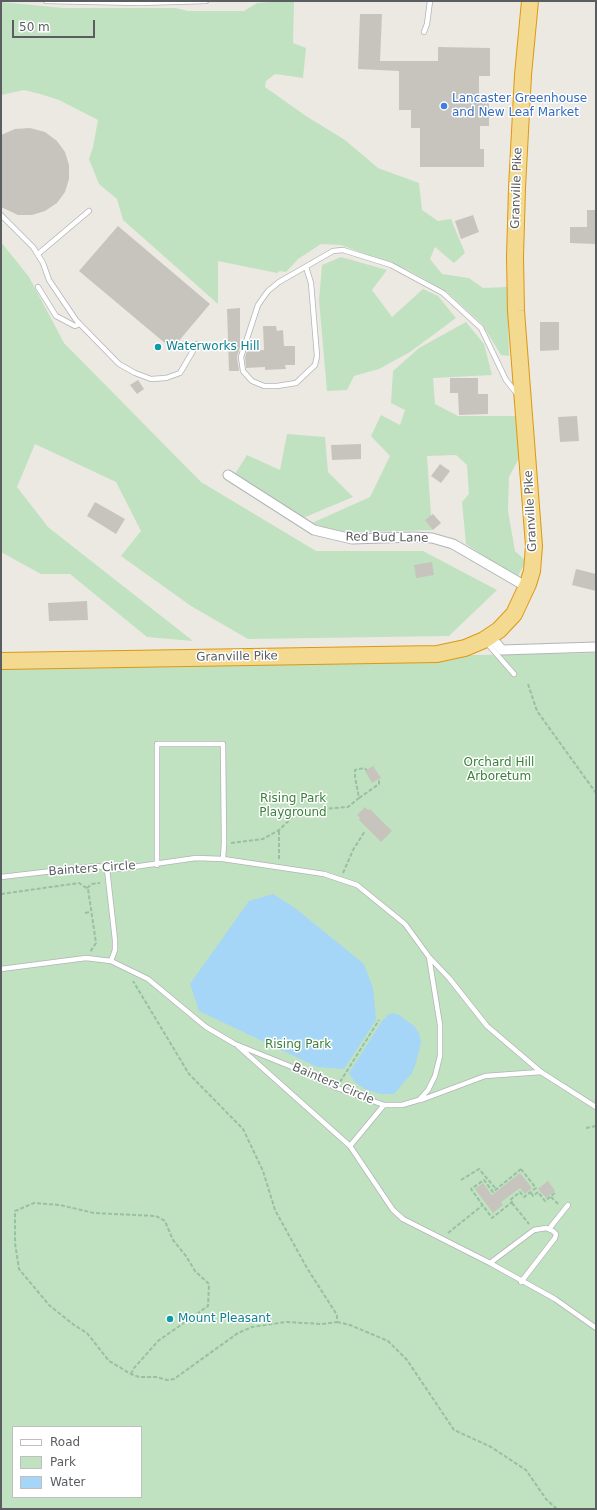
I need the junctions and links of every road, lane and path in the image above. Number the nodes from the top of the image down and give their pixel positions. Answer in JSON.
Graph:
{"nodes":[{"id":1,"x":46,"y":1,"type":"edge"},
{"id":2,"x":206,"y":1,"type":"edge"},
{"id":3,"x":430,"y":1,"type":"edge"},
{"id":4,"x":530,"y":1,"type":"edge"},
{"id":5,"x":424,"y":32,"type":"dead end"},
{"id":6,"x":89,"y":211,"type":"dead end"},
{"id":7,"x":1,"y":215,"type":"edge"},
{"id":8,"x":38,"y":254,"type":"junction"},
{"id":9,"x":306,"y":267,"type":"junction"},
{"id":10,"x":38,"y":287,"type":"dead end"},
{"id":11,"x":80,"y":324,"type":"junction"},
{"id":12,"x":197,"y":344,"type":"dead end"},
{"id":13,"x":522,"y":399,"type":"junction"},
{"id":14,"x":228,"y":475,"type":"dead end"},
{"id":15,"x":527,"y":587,"type":"junction"},
{"id":16,"x":487,"y":638,"type":"junction"},
{"id":17,"x":596,"y":647,"type":"edge"},
{"id":18,"x":1,"y":661,"type":"edge"},
{"id":19,"x":514,"y":674,"type":"dead end"},
{"id":20,"x":528,"y":684,"type":"dead end"},
{"id":21,"x":366,"y":770,"type":"dead end"},
{"id":22,"x":379,"y":779,"type":"dead end"},
{"id":23,"x":596,"y":794,"type":"edge"},
{"id":24,"x":359,"y":798,"type":"junction"},
{"id":25,"x":279,"y":830,"type":"junction"},
{"id":26,"x":366,"y":831,"type":"dead end"},
{"id":27,"x":224,"y":843,"type":"junction"},
{"id":28,"x":223,"y":859,"type":"junction"},
{"id":29,"x":278,"y":862,"type":"dead end"},
{"id":30,"x":157,"y":865,"type":"junction"},
{"id":31,"x":107,"y":869,"type":"junction"},
{"id":32,"x":1,"y":877,"type":"edge"},
{"id":33,"x":341,"y":880,"type":"junction"},
{"id":34,"x":108,"y":882,"type":"junction"},
{"id":35,"x":87,"y":888,"type":"junction"},
{"id":36,"x":1,"y":894,"type":"edge"},
{"id":37,"x":92,"y":912,"type":"junction"},
{"id":38,"x":85,"y":913,"type":"dead end"},
{"id":39,"x":428,"y":957,"type":"junction"},
{"id":40,"x":86,"y":958,"type":"junction"},
{"id":41,"x":111,"y":961,"type":"junction"},
{"id":42,"x":1,"y":969,"type":"edge"},
{"id":43,"x":129,"y":970,"type":"junction"},
{"id":44,"x":379,"y":1020,"type":"dead end"},
{"id":45,"x":235,"y":1044,"type":"junction"},
{"id":46,"x":541,"y":1072,"type":"junction"},
{"id":47,"x":337,"y":1088,"type":"junction"},
{"id":48,"x":419,"y":1100,"type":"junction"},
{"id":49,"x":384,"y":1105,"type":"junction"},
{"id":50,"x":596,"y":1107,"type":"edge"},
{"id":51,"x":596,"y":1126,"type":"edge"},
{"id":52,"x":586,"y":1128,"type":"dead end"},
{"id":53,"x":350,"y":1146,"type":"junction"},
{"id":54,"x":461,"y":1180,"type":"dead end"},
{"id":55,"x":496,"y":1189,"type":"junction"},
{"id":56,"x":556,"y":1192,"type":"dead end"},
{"id":57,"x":531,"y":1193,"type":"junction"},
{"id":58,"x":551,"y":1196,"type":"junction"},
{"id":59,"x":512,"y":1202,"type":"junction"},
{"id":60,"x":483,"y":1205,"type":"junction"},
{"id":61,"x":568,"y":1205,"type":"dead end"},
{"id":62,"x":564,"y":1210,"type":"junction"},
{"id":63,"x":550,"y":1229,"type":"junction"},
{"id":64,"x":534,"y":1230,"type":"junction"},
{"id":65,"x":442,"y":1240,"type":"junction"},
{"id":66,"x":490,"y":1263,"type":"junction"},
{"id":67,"x":521,"y":1282,"type":"junction"},
{"id":68,"x":337,"y":1322,"type":"junction"},
{"id":69,"x":596,"y":1328,"type":"edge"},
{"id":70,"x":131,"y":1374,"type":"junction"},
{"id":71,"x":556,"y":1509,"type":"edge"}],
"edges":[{"from":1,"to":2,"type":"lane"},
{"from":3,"to":5,"type":"lane"},
{"from":4,"to":13,"type":"highway","name":"Granville Pike"},
{"from":6,"to":8,"type":"lane"},
{"from":7,"to":8,"type":"lane"},
{"from":8,"to":11,"type":"lane"},
{"from":9,"to":9,"type":"lane"},
{"from":9,"to":13,"type":"lane"},
{"from":10,"to":11,"type":"lane"},
{"from":11,"to":12,"type":"lane"},
{"from":13,"to":15,"type":"highway","name":"Granville Pike"},
{"from":14,"to":15,"type":"street","name":"Red Bud Lane"},
{"from":15,"to":16,"type":"highway","name":"Granville Pike"},
{"from":16,"to":17,"type":"street"},
{"from":16,"to":18,"type":"highway","name":"Granville Pike"},
{"from":16,"to":19,"type":"lane"},
{"from":20,"to":23,"type":"path"},
{"from":21,"to":24,"type":"path"},
{"from":22,"to":24,"type":"path"},
{"from":24,"to":25,"type":"path"},
{"from":25,"to":27,"type":"path"},
{"from":25,"to":29,"type":"path"},
{"from":26,"to":33,"type":"path"},
{"from":27,"to":28,"type":"lane"},
{"from":27,"to":30,"type":"lane"},
{"from":28,"to":30,"type":"lane","name":"Bainters Circle"},
{"from":28,"to":33,"type":"lane","name":"Bainters Circle"},
{"from":30,"to":31,"type":"lane","name":"Bainters Circle"},
{"from":31,"to":32,"type":"lane","name":"Bainters Circle"},
{"from":31,"to":34,"type":"lane"},
{"from":33,"to":39,"type":"lane","name":"Bainters Circle"},
{"from":34,"to":35,"type":"path"},
{"from":34,"to":41,"type":"lane"},
{"from":35,"to":36,"type":"path"},
{"from":35,"to":37,"type":"path"},
{"from":37,"to":38,"type":"path"},
{"from":37,"to":40,"type":"path"},
{"from":39,"to":46,"type":"lane"},
{"from":39,"to":48,"type":"lane","name":"Bainters Circle"},
{"from":40,"to":41,"type":"lane","name":"Bainters Circle"},
{"from":40,"to":42,"type":"lane","name":"Bainters Circle"},
{"from":41,"to":43,"type":"lane","name":"Bainters Circle"},
{"from":43,"to":45,"type":"lane","name":"Bainters Circle"},
{"from":43,"to":68,"type":"path"},
{"from":44,"to":47,"type":"path"},
{"from":45,"to":47,"type":"lane","name":"Bainters Circle"},
{"from":45,"to":53,"type":"lane"},
{"from":46,"to":48,"type":"lane"},
{"from":46,"to":50,"type":"lane"},
{"from":47,"to":49,"type":"lane","name":"Bainters Circle"},
{"from":48,"to":49,"type":"lane","name":"Bainters Circle"},
{"from":49,"to":53,"type":"lane"},
{"from":51,"to":52,"type":"path"},
{"from":53,"to":65,"type":"lane"},
{"from":54,"to":55,"type":"path"},
{"from":55,"to":57,"type":"path"},
{"from":55,"to":60,"type":"path"},
{"from":56,"to":58,"type":"path"},
{"from":57,"to":58,"type":"path"},
{"from":57,"to":59,"type":"path"},
{"from":58,"to":62,"type":"path"},
{"from":59,"to":60,"type":"path"},
{"from":59,"to":64,"type":"path"},
{"from":60,"to":65,"type":"path"},
{"from":61,"to":62,"type":"lane"},
{"from":62,"to":63,"type":"lane"},
{"from":63,"to":64,"type":"lane"},
{"from":63,"to":67,"type":"lane"},
{"from":64,"to":66,"type":"lane"},
{"from":65,"to":66,"type":"lane"},
{"from":66,"to":67,"type":"lane"},
{"from":67,"to":69,"type":"lane"},
{"from":68,"to":70,"type":"path"},
{"from":68,"to":71,"type":"path"},
{"from":70,"to":70,"type":"path"}]}
